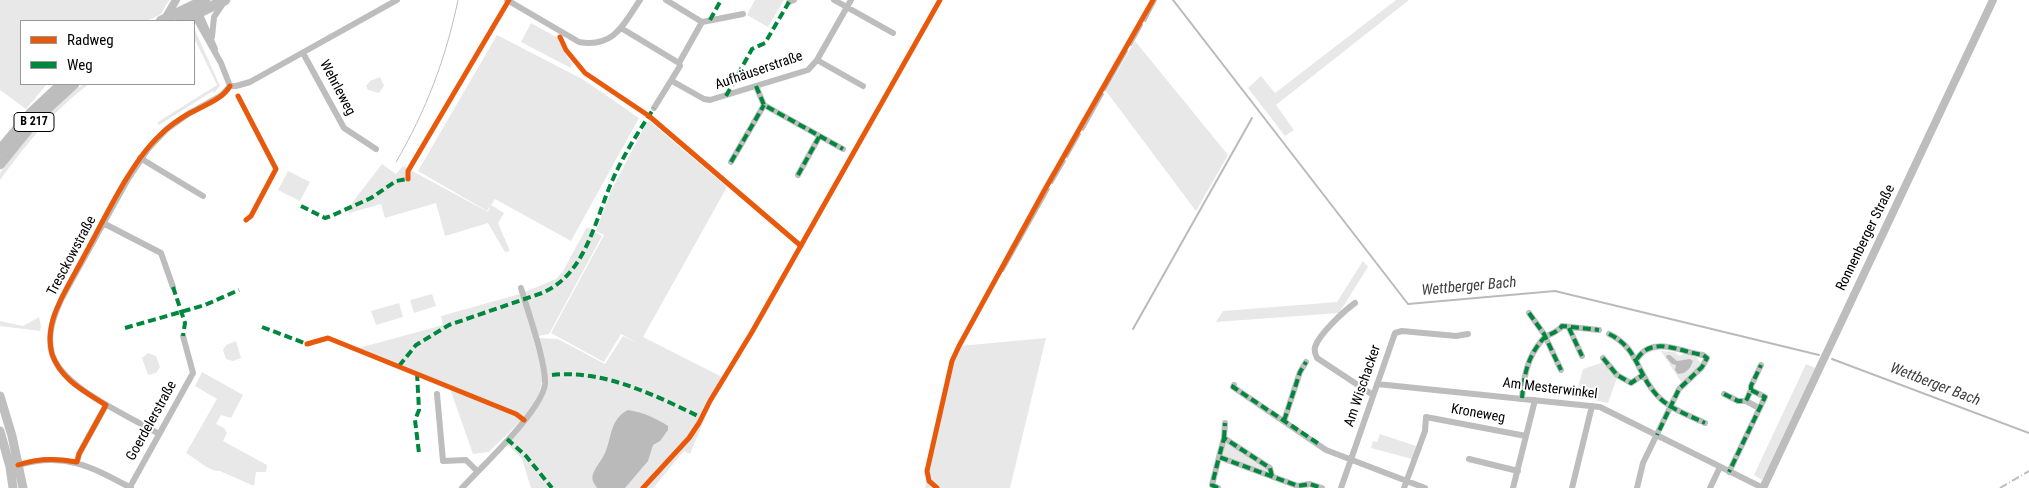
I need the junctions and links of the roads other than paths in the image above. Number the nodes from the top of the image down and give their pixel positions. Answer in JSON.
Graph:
{"nodes":[{"id":1,"x":176,"y":0,"type":"edge"},
{"id":2,"x":225,"y":0,"type":"edge"},
{"id":3,"x":398,"y":0,"type":"edge"},
{"id":4,"x":508,"y":0,"type":"edge"},
{"id":5,"x":640,"y":0,"type":"edge"},
{"id":6,"x":666,"y":0,"type":"edge"},
{"id":7,"x":790,"y":0,"type":"edge"},
{"id":8,"x":794,"y":0,"type":"edge"},
{"id":9,"x":834,"y":0,"type":"edge"},
{"id":10,"x":851,"y":0,"type":"edge"},
{"id":11,"x":1993,"y":0,"type":"edge"},
{"id":12,"x":195,"y":6,"type":"edge"},
{"id":13,"x":847,"y":7,"type":"junction"},
{"id":14,"x":743,"y":14,"type":"dead end"},
{"id":15,"x":163,"y":20,"type":"edge"},
{"id":16,"x":182,"y":20,"type":"edge"},
{"id":17,"x":702,"y":22,"type":"junction"},
{"id":18,"x":621,"y":28,"type":"junction"},
{"id":19,"x":893,"y":33,"type":"dead end"},
{"id":20,"x":212,"y":38,"type":"junction"},
{"id":21,"x":303,"y":53,"type":"junction"},
{"id":22,"x":218,"y":57,"type":"junction"},
{"id":23,"x":817,"y":60,"type":"junction"},
{"id":24,"x":678,"y":63,"type":"junction"},
{"id":25,"x":672,"y":81,"type":"junction"},
{"id":26,"x":61,"y":85,"type":"edge"},
{"id":27,"x":73,"y":85,"type":"edge"},
{"id":28,"x":230,"y":86,"type":"junction"},
{"id":29,"x":756,"y":86,"type":"junction"},
{"id":30,"x":863,"y":86,"type":"dead end"},
{"id":31,"x":764,"y":105,"type":"junction"},
{"id":32,"x":654,"y":108,"type":"dead end"},
{"id":33,"x":819,"y":137,"type":"junction"},
{"id":34,"x":376,"y":149,"type":"dead end"},
{"id":35,"x":842,"y":149,"type":"dead end"},
{"id":36,"x":0,"y":150,"type":"edge"},
{"id":37,"x":140,"y":158,"type":"junction"},
{"id":38,"x":732,"y":162,"type":"dead end"},
{"id":39,"x":0,"y":164,"type":"edge"},
{"id":40,"x":798,"y":175,"type":"dead end"},
{"id":41,"x":204,"y":196,"type":"dead end"},
{"id":42,"x":103,"y":223,"type":"junction"},
{"id":43,"x":173,"y":287,"type":"dead end"},
{"id":44,"x":521,"y":288,"type":"dead end"},
{"id":45,"x":1355,"y":303,"type":"dead end"},
{"id":46,"x":1529,"y":313,"type":"dead end"},
{"id":47,"x":1569,"y":328,"type":"junction"},
{"id":48,"x":1599,"y":330,"type":"dead end"},
{"id":49,"x":1468,"y":334,"type":"dead end"},
{"id":50,"x":1609,"y":334,"type":"dead end"},
{"id":51,"x":183,"y":336,"type":"dead end"},
{"id":52,"x":1545,"y":337,"type":"junction"},
{"id":53,"x":1582,"y":356,"type":"dead end"},
{"id":54,"x":1603,"y":358,"type":"dead end"},
{"id":55,"x":1637,"y":359,"type":"junction"},
{"id":56,"x":1306,"y":362,"type":"dead end"},
{"id":57,"x":1761,"y":365,"type":"dead end"},
{"id":58,"x":1561,"y":370,"type":"dead end"},
{"id":59,"x":1643,"y":375,"type":"junction"},
{"id":60,"x":1377,"y":384,"type":"junction"},
{"id":61,"x":1234,"y":385,"type":"dead end"},
{"id":62,"x":1751,"y":390,"type":"junction"},
{"id":63,"x":437,"y":394,"type":"dead end"},
{"id":64,"x":1724,"y":394,"type":"dead end"},
{"id":65,"x":1373,"y":395,"type":"junction"},
{"id":66,"x":0,"y":396,"type":"edge"},
{"id":67,"x":1522,"y":398,"type":"junction"},
{"id":68,"x":1535,"y":400,"type":"junction"},
{"id":69,"x":1746,"y":401,"type":"junction"},
{"id":70,"x":106,"y":405,"type":"junction"},
{"id":71,"x":1592,"y":406,"type":"junction"},
{"id":72,"x":1671,"y":406,"type":"junction"},
{"id":73,"x":1760,"y":408,"type":"junction"},
{"id":74,"x":1284,"y":421,"type":"junction"},
{"id":75,"x":1225,"y":423,"type":"dead end"},
{"id":76,"x":1704,"y":423,"type":"dead end"},
{"id":77,"x":0,"y":431,"type":"edge"},
{"id":78,"x":159,"y":434,"type":"junction"},
{"id":79,"x":1657,"y":435,"type":"junction"},
{"id":80,"x":1526,"y":436,"type":"junction"},
{"id":81,"x":1224,"y":438,"type":"junction"},
{"id":82,"x":1219,"y":458,"type":"junction"},
{"id":83,"x":1468,"y":459,"type":"dead end"},
{"id":84,"x":1351,"y":460,"type":"junction"},
{"id":85,"x":77,"y":462,"type":"junction"},
{"id":86,"x":14,"y":466,"type":"junction"},
{"id":87,"x":1720,"y":467,"type":"junction"},
{"id":88,"x":1518,"y":470,"type":"junction"},
{"id":89,"x":477,"y":471,"type":"junction"},
{"id":90,"x":1729,"y":472,"type":"junction"},
{"id":91,"x":1272,"y":476,"type":"junction"},
{"id":92,"x":1406,"y":484,"type":"edge"},
{"id":93,"x":13,"y":488,"type":"edge"},
{"id":94,"x":23,"y":488,"type":"edge"},
{"id":95,"x":131,"y":488,"type":"edge"},
{"id":96,"x":462,"y":488,"type":"edge"},
{"id":97,"x":1218,"y":488,"type":"edge"},
{"id":98,"x":1322,"y":488,"type":"edge"},
{"id":99,"x":1341,"y":488,"type":"edge"},
{"id":100,"x":1425,"y":488,"type":"edge"},
{"id":101,"x":1513,"y":488,"type":"edge"},
{"id":102,"x":1572,"y":488,"type":"edge"},
{"id":103,"x":1637,"y":488,"type":"edge"},
{"id":104,"x":1710,"y":488,"type":"edge"},
{"id":105,"x":1763,"y":488,"type":"edge"}],
"edges":[{"from":1,"to":15,"type":"street"},
{"from":2,"to":12,"type":"main road"},
{"from":2,"to":20,"type":"street"},
{"from":3,"to":21,"type":"street","name":"Tresckowstraße"},
{"from":4,"to":18,"type":"street"},
{"from":5,"to":18,"type":"street"},
{"from":6,"to":17,"type":"street"},
{"from":7,"to":8,"type":"street"},
{"from":9,"to":13,"type":"street"},
{"from":10,"to":13,"type":"street","name":"Aufhäuserstraße"},
{"from":11,"to":105,"type":"street","name":"Ronnenberger Straße"},
{"from":12,"to":15,"type":"main road"},
{"from":12,"to":16,"type":"main road"},
{"from":12,"to":20,"type":"street"},
{"from":12,"to":22,"type":"street"},
{"from":13,"to":19,"type":"street"},
{"from":13,"to":23,"type":"street","name":"Aufhäuserstraße"},
{"from":14,"to":17,"type":"street"},
{"from":17,"to":24,"type":"street"},
{"from":18,"to":24,"type":"street"},
{"from":20,"to":22,"type":"street"},
{"from":21,"to":28,"type":"street","name":"Tresckowstraße"},
{"from":21,"to":34,"type":"street","name":"Wehrleweg"},
{"from":22,"to":28,"type":"street"},
{"from":23,"to":29,"type":"street","name":"Aufhäuserstraße"},
{"from":23,"to":30,"type":"street"},
{"from":24,"to":25,"type":"street"},
{"from":25,"to":29,"type":"street","name":"Aufhäuserstraße"},
{"from":25,"to":32,"type":"street"},
{"from":26,"to":36,"type":"main road","number":"B 217"},
{"from":27,"to":39,"type":"main road","number":"B 217"},
{"from":28,"to":37,"type":"street","name":"Tresckowstraße"},
{"from":29,"to":31,"type":"street"},
{"from":31,"to":33,"type":"street"},
{"from":31,"to":38,"type":"street"},
{"from":33,"to":35,"type":"street"},
{"from":33,"to":40,"type":"street"},
{"from":37,"to":41,"type":"street"},
{"from":37,"to":42,"type":"street","name":"Tresckowstraße"},
{"from":42,"to":43,"type":"street"},
{"from":42,"to":70,"type":"street","name":"Tresckowstraße"},
{"from":44,"to":89,"type":"street"},
{"from":45,"to":65,"type":"street"},
{"from":46,"to":52,"type":"street"},
{"from":47,"to":48,"type":"street"},
{"from":47,"to":52,"type":"street"},
{"from":47,"to":53,"type":"street"},
{"from":49,"to":60,"type":"street","name":"Am Wischacker"},
{"from":50,"to":55,"type":"street"},
{"from":51,"to":78,"type":"street","name":"Goerdelerstraße"},
{"from":52,"to":58,"type":"street"},
{"from":52,"to":67,"type":"street"},
{"from":54,"to":59,"type":"street"},
{"from":55,"to":59,"type":"street"},
{"from":55,"to":72,"type":"street"},
{"from":56,"to":74,"type":"street"},
{"from":57,"to":62,"type":"street"},
{"from":59,"to":72,"type":"street"},
{"from":60,"to":65,"type":"street","name":"Am Wischacker"},
{"from":60,"to":67,"type":"street","name":"Am Mesterwinkel"},
{"from":61,"to":74,"type":"street"},
{"from":62,"to":69,"type":"street"},
{"from":62,"to":73,"type":"street"},
{"from":63,"to":89,"type":"street"},
{"from":64,"to":69,"type":"street"},
{"from":65,"to":84,"type":"street","name":"Am Wischacker"},
{"from":66,"to":86,"type":"main road"},
{"from":67,"to":68,"type":"street","name":"Am Mesterwinkel"},
{"from":68,"to":71,"type":"street","name":"Am Mesterwinkel"},
{"from":68,"to":80,"type":"street"},
{"from":69,"to":73,"type":"street"},
{"from":70,"to":78,"type":"street","name":"Tresckowstraße"},
{"from":70,"to":85,"type":"street"},
{"from":71,"to":79,"type":"street","name":"Am Mesterwinkel"},
{"from":71,"to":102,"type":"street"},
{"from":72,"to":76,"type":"street"},
{"from":72,"to":79,"type":"street"},
{"from":73,"to":90,"type":"street"},
{"from":74,"to":84,"type":"street"},
{"from":75,"to":81,"type":"street"},
{"from":77,"to":86,"type":"main road"},
{"from":78,"to":95,"type":"street","name":"Goerdelerstraße"},
{"from":79,"to":87,"type":"street","name":"Am Mesterwinkel"},
{"from":79,"to":103,"type":"street"},
{"from":80,"to":88,"type":"street"},
{"from":80,"to":92,"type":"street","name":"Kroneweg"},
{"from":81,"to":82,"type":"street"},
{"from":81,"to":91,"type":"street"},
{"from":82,"to":91,"type":"street"},
{"from":82,"to":97,"type":"street"},
{"from":83,"to":88,"type":"street"},
{"from":84,"to":92,"type":"street"},
{"from":84,"to":99,"type":"street","name":"Am Wischacker"},
{"from":85,"to":86,"type":"street"},
{"from":85,"to":95,"type":"street"},
{"from":86,"to":93,"type":"main road"},
{"from":86,"to":94,"type":"main road"},
{"from":87,"to":90,"type":"street","name":"Am Mesterwinkel"},
{"from":87,"to":104,"type":"street"},
{"from":88,"to":101,"type":"street"},
{"from":89,"to":96,"type":"street"},
{"from":90,"to":105,"type":"street","name":"Am Mesterwinkel"},
{"from":91,"to":98,"type":"street"},
{"from":92,"to":100,"type":"street"}]}
